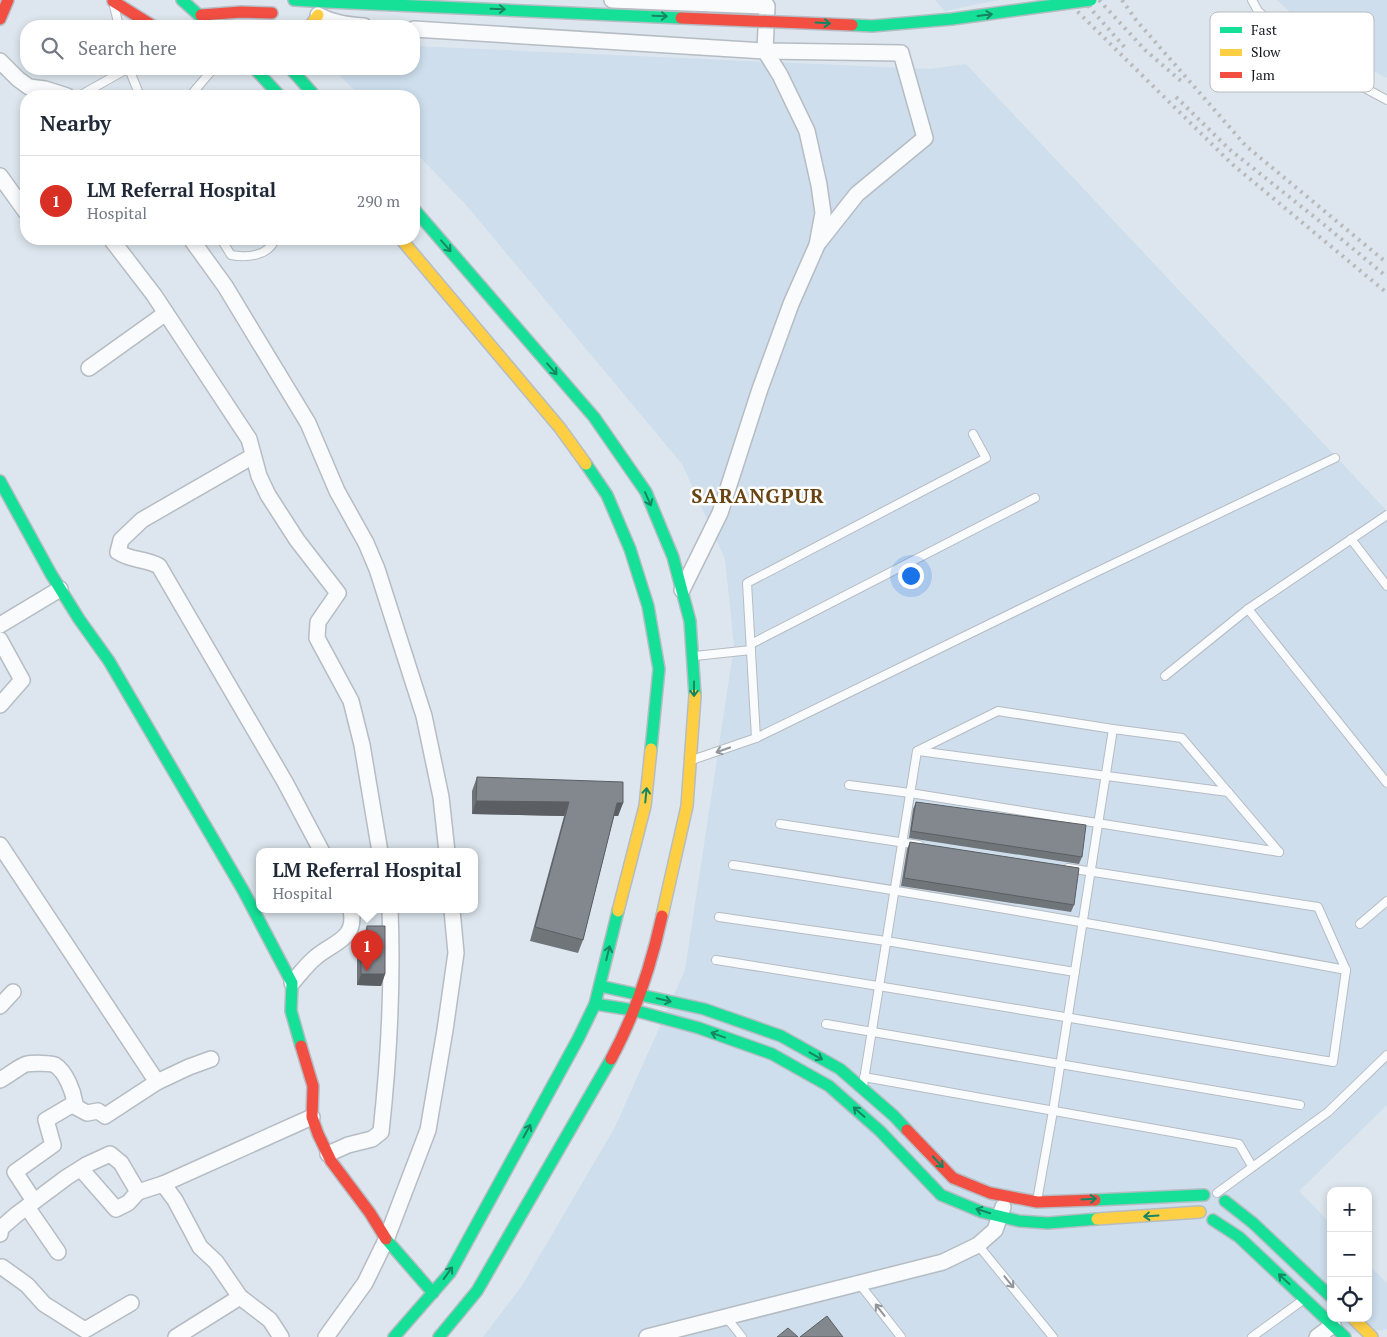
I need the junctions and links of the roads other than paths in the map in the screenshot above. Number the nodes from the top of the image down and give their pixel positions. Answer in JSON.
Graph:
{"nodes":[{"id":1,"x":8,"y":0,"type":"edge"},
{"id":2,"x":114,"y":0,"type":"edge"},
{"id":3,"x":182,"y":0,"type":"edge"},
{"id":4,"x":231,"y":0,"type":"edge"},
{"id":5,"x":294,"y":0,"type":"edge"},
{"id":6,"x":612,"y":0,"type":"edge"},
{"id":7,"x":1091,"y":0,"type":"edge"},
{"id":8,"x":1252,"y":0,"type":"edge"},
{"id":9,"x":241,"y":12,"type":"junction"},
{"id":10,"x":1259,"y":12,"type":"edge"},
{"id":11,"x":272,"y":13,"type":"dead end"},
{"id":12,"x":201,"y":15,"type":"junction"},
{"id":13,"x":0,"y":19,"type":"edge"},
{"id":14,"x":118,"y":20,"type":"edge"},
{"id":15,"x":144,"y":20,"type":"edge"},
{"id":16,"x":206,"y":20,"type":"edge"},
{"id":17,"x":248,"y":20,"type":"edge"},
{"id":18,"x":420,"y":29,"type":"edge"},
{"id":19,"x":765,"y":51,"type":"junction"},
{"id":20,"x":0,"y":61,"type":"edge"},
{"id":21,"x":117,"y":75,"type":"edge"},
{"id":22,"x":131,"y":75,"type":"edge"},
{"id":23,"x":208,"y":75,"type":"edge"},
{"id":24,"x":261,"y":75,"type":"edge"},
{"id":25,"x":298,"y":75,"type":"edge"},
{"id":26,"x":47,"y":90,"type":"edge"},
{"id":27,"x":90,"y":90,"type":"edge"},
{"id":28,"x":137,"y":90,"type":"edge"},
{"id":29,"x":195,"y":90,"type":"edge"},
{"id":30,"x":274,"y":90,"type":"edge"},
{"id":31,"x":310,"y":90,"type":"edge"},
{"id":32,"x":1372,"y":92,"type":"edge"},
{"id":33,"x":1387,"y":100,"type":"edge"},
{"id":34,"x":0,"y":176,"type":"edge"},
{"id":35,"x":20,"y":204,"type":"edge"},
{"id":36,"x":420,"y":216,"type":"edge"},
{"id":37,"x":115,"y":245,"type":"edge"},
{"id":38,"x":195,"y":245,"type":"edge"},
{"id":39,"x":225,"y":245,"type":"edge"},
{"id":40,"x":272,"y":245,"type":"edge"},
{"id":41,"x":407,"y":245,"type":"edge"},
{"id":42,"x":817,"y":245,"type":"junction"},
{"id":43,"x":166,"y":314,"type":"junction"},
{"id":44,"x":89,"y":368,"type":"dead end"},
{"id":45,"x":973,"y":434,"type":"dead end"},
{"id":46,"x":253,"y":456,"type":"junction"},
{"id":47,"x":1335,"y":458,"type":"dead end"},
{"id":48,"x":0,"y":481,"type":"edge"},
{"id":49,"x":1035,"y":498,"type":"dead end"},
{"id":50,"x":1387,"y":515,"type":"edge"},
{"id":51,"x":1351,"y":540,"type":"junction"},
{"id":52,"x":1387,"y":586,"type":"edge"},
{"id":53,"x":60,"y":589,"type":"junction"},
{"id":54,"x":682,"y":590,"type":"junction"},
{"id":55,"x":1248,"y":609,"type":"junction"},
{"id":56,"x":0,"y":624,"type":"edge"},
{"id":57,"x":0,"y":640,"type":"edge"},
{"id":58,"x":751,"y":647,"type":"junction"},
{"id":59,"x":693,"y":656,"type":"junction"},
{"id":60,"x":1165,"y":676,"type":"dead end"},
{"id":61,"x":0,"y":705,"type":"edge"},
{"id":62,"x":1113,"y":729,"type":"junction"},
{"id":63,"x":756,"y":738,"type":"junction"},
{"id":64,"x":917,"y":751,"type":"junction"},
{"id":65,"x":690,"y":761,"type":"junction"},
{"id":66,"x":1106,"y":776,"type":"junction"},
{"id":67,"x":1387,"y":783,"type":"edge"},
{"id":68,"x":849,"y":785,"type":"dead end"},
{"id":69,"x":1228,"y":792,"type":"junction"},
{"id":70,"x":910,"y":793,"type":"junction"},
{"id":71,"x":780,"y":824,"type":"dead end"},
{"id":72,"x":1098,"y":824,"type":"junction"},
{"id":73,"x":902,"y":842,"type":"junction"},
{"id":74,"x":0,"y":845,"type":"edge"},
{"id":75,"x":930,"y":847,"type":"edge"},
{"id":76,"x":320,"y":848,"type":"edge"},
{"id":77,"x":379,"y":848,"type":"edge"},
{"id":78,"x":447,"y":848,"type":"edge"},
{"id":79,"x":733,"y":865,"type":"dead end"},
{"id":80,"x":1063,"y":867,"type":"edge"},
{"id":81,"x":1091,"y":871,"type":"junction"},
{"id":82,"x":894,"y":890,"type":"junction"},
{"id":83,"x":1387,"y":901,"type":"edge"},
{"id":84,"x":351,"y":913,"type":"edge"},
{"id":85,"x":390,"y":913,"type":"edge"},
{"id":86,"x":452,"y":913,"type":"edge"},
{"id":87,"x":719,"y":917,"type":"dead end"},
{"id":88,"x":1083,"y":922,"type":"junction"},
{"id":89,"x":1360,"y":924,"type":"dead end"},
{"id":90,"x":886,"y":941,"type":"junction"},
{"id":91,"x":716,"y":960,"type":"dead end"},
{"id":92,"x":1346,"y":970,"type":"junction"},
{"id":93,"x":1075,"y":972,"type":"junction"},
{"id":94,"x":292,"y":983,"type":"junction"},
{"id":95,"x":879,"y":985,"type":"junction"},
{"id":96,"x":600,"y":986,"type":"junction"},
{"id":97,"x":13,"y":992,"type":"dead end"},
{"id":98,"x":640,"y":994,"type":"junction"},
{"id":99,"x":595,"y":1004,"type":"junction"},
{"id":100,"x":0,"y":1006,"type":"edge"},
{"id":101,"x":633,"y":1010,"type":"junction"},
{"id":102,"x":1068,"y":1019,"type":"junction"},
{"id":103,"x":826,"y":1024,"type":"dead end"},
{"id":104,"x":871,"y":1032,"type":"junction"},
{"id":105,"x":1387,"y":1055,"type":"edge"},
{"id":106,"x":211,"y":1059,"type":"dead end"},
{"id":107,"x":1061,"y":1064,"type":"junction"},
{"id":108,"x":0,"y":1080,"type":"edge"},
{"id":109,"x":157,"y":1082,"type":"junction"},
{"id":110,"x":863,"y":1083,"type":"junction"},
{"id":111,"x":72,"y":1105,"type":"junction"},
{"id":112,"x":1300,"y":1105,"type":"dead end"},
{"id":113,"x":1053,"y":1111,"type":"junction"},
{"id":114,"x":312,"y":1117,"type":"junction"},
{"id":115,"x":328,"y":1154,"type":"junction"},
{"id":116,"x":1252,"y":1166,"type":"junction"},
{"id":117,"x":81,"y":1168,"type":"junction"},
{"id":118,"x":163,"y":1184,"type":"junction"},
{"id":119,"x":138,"y":1192,"type":"junction"},
{"id":120,"x":1204,"y":1195,"type":"junction"},
{"id":121,"x":1006,"y":1196,"type":"junction"},
{"id":122,"x":1222,"y":1197,"type":"junction"},
{"id":123,"x":1037,"y":1202,"type":"junction"},
{"id":124,"x":31,"y":1204,"type":"junction"},
{"id":125,"x":1200,"y":1212,"type":"junction"},
{"id":126,"x":1001,"y":1216,"type":"junction"},
{"id":127,"x":1213,"y":1220,"type":"junction"},
{"id":128,"x":0,"y":1234,"type":"edge"},
{"id":129,"x":386,"y":1240,"type":"junction"},
{"id":130,"x":978,"y":1244,"type":"junction"},
{"id":131,"x":58,"y":1252,"type":"dead end"},
{"id":132,"x":1,"y":1266,"type":"edge"},
{"id":133,"x":858,"y":1282,"type":"junction"},
{"id":134,"x":1322,"y":1289,"type":"junction"},
{"id":135,"x":433,"y":1293,"type":"junction"},
{"id":136,"x":1327,"y":1293,"type":"edge"},
{"id":137,"x":240,"y":1297,"type":"junction"},
{"id":138,"x":1306,"y":1299,"type":"junction"},
{"id":139,"x":131,"y":1303,"type":"dead end"},
{"id":140,"x":726,"y":1317,"type":"junction"},
{"id":141,"x":1357,"y":1322,"type":"edge"},
{"id":142,"x":1333,"y":1326,"type":"junction"},
{"id":143,"x":176,"y":1337,"type":"edge"},
{"id":144,"x":281,"y":1337,"type":"edge"},
{"id":145,"x":326,"y":1337,"type":"edge"},
{"id":146,"x":394,"y":1337,"type":"edge"},
{"id":147,"x":439,"y":1337,"type":"edge"},
{"id":148,"x":647,"y":1337,"type":"edge"},
{"id":149,"x":742,"y":1337,"type":"edge"},
{"id":150,"x":901,"y":1337,"type":"edge"},
{"id":151,"x":1053,"y":1337,"type":"edge"},
{"id":152,"x":1252,"y":1337,"type":"edge"},
{"id":153,"x":1317,"y":1337,"type":"edge"},
{"id":154,"x":1345,"y":1337,"type":"edge"},
{"id":155,"x":1372,"y":1337,"type":"edge"}],
"edges":[{"from":1,"to":13,"type":"main road"},
{"from":2,"to":14,"type":"lane"},
{"from":2,"to":15,"type":"main road"},
{"from":3,"to":12,"type":"main road"},
{"from":4,"to":9,"type":"main road"},
{"from":5,"to":7,"type":"main road","one_way":true,"bridge":true},
{"from":6,"to":19,"type":"street"},
{"from":8,"to":10,"type":"lane"},
{"from":9,"to":11,"type":"main road"},
{"from":9,"to":12,"type":"main road"},
{"from":9,"to":17,"type":"main road"},
{"from":12,"to":16,"type":"main road"},
{"from":18,"to":19,"type":"street"},
{"from":19,"to":42,"type":"street"},
{"from":19,"to":42,"type":"street"},
{"from":20,"to":26,"type":"street"},
{"from":21,"to":27,"type":"lane"},
{"from":22,"to":28,"type":"lane"},
{"from":23,"to":29,"type":"lane"},
{"from":24,"to":30,"type":"main road"},
{"from":25,"to":31,"type":"main road"},
{"from":32,"to":33,"type":"lane"},
{"from":34,"to":35,"type":"street"},
{"from":36,"to":54,"type":"main road","one_way":true},
{"from":37,"to":43,"type":"street"},
{"from":38,"to":78,"type":"street"},
{"from":39,"to":40,"type":"lane"},
{"from":96,"to":41,"type":"main road","one_way":true},
{"from":42,"to":54,"type":"street"},
{"from":43,"to":44,"type":"street"},
{"from":43,"to":46,"type":"street"},
{"from":45,"to":58,"type":"lane"},
{"from":46,"to":76,"type":"street"},
{"from":46,"to":77,"type":"street"},
{"from":47,"to":63,"type":"lane"},
{"from":48,"to":53,"type":"main road"},
{"from":49,"to":58,"type":"lane"},
{"from":50,"to":51,"type":"lane"},
{"from":51,"to":52,"type":"lane"},
{"from":51,"to":55,"type":"lane"},
{"from":53,"to":56,"type":"street"},
{"from":53,"to":94,"type":"main road"},
{"from":54,"to":59,"type":"main road"},
{"from":55,"to":60,"type":"lane"},
{"from":55,"to":67,"type":"lane"},
{"from":57,"to":61,"type":"street"},
{"from":58,"to":59,"type":"lane"},
{"from":58,"to":63,"type":"lane"},
{"from":59,"to":65,"type":"main road","one_way":true},
{"from":62,"to":64,"type":"lane"},
{"from":62,"to":66,"type":"lane"},
{"from":62,"to":69,"type":"lane"},
{"from":63,"to":65,"type":"lane","one_way":true},
{"from":64,"to":66,"type":"lane"},
{"from":64,"to":70,"type":"lane"},
{"from":65,"to":98,"type":"main road"},
{"from":66,"to":69,"type":"lane"},
{"from":66,"to":72,"type":"lane"},
{"from":68,"to":70,"type":"lane"},
{"from":69,"to":72,"type":"lane"},
{"from":70,"to":72,"type":"lane"},
{"from":70,"to":73,"type":"lane"},
{"from":71,"to":73,"type":"lane"},
{"from":72,"to":81,"type":"lane"},
{"from":73,"to":75,"type":"lane"},
{"from":73,"to":82,"type":"lane"},
{"from":74,"to":109,"type":"street"},
{"from":79,"to":82,"type":"lane"},
{"from":80,"to":81,"type":"lane"},
{"from":81,"to":88,"type":"lane"},
{"from":81,"to":92,"type":"lane"},
{"from":82,"to":88,"type":"lane"},
{"from":82,"to":90,"type":"lane"},
{"from":83,"to":89,"type":"lane"},
{"from":84,"to":94,"type":"street"},
{"from":85,"to":115,"type":"street"},
{"from":86,"to":129,"type":"street"},
{"from":87,"to":90,"type":"lane"},
{"from":88,"to":92,"type":"lane"},
{"from":88,"to":93,"type":"lane"},
{"from":90,"to":93,"type":"lane"},
{"from":90,"to":95,"type":"lane"},
{"from":91,"to":95,"type":"lane"},
{"from":92,"to":102,"type":"lane"},
{"from":93,"to":102,"type":"lane"},
{"from":94,"to":114,"type":"main road"},
{"from":95,"to":102,"type":"lane"},
{"from":95,"to":104,"type":"lane"},
{"from":96,"to":98,"type":"main road"},
{"from":96,"to":99,"type":"main road"},
{"from":97,"to":100,"type":"street"},
{"from":98,"to":101,"type":"main road"},
{"from":98,"to":110,"type":"main road","one_way":true},
{"from":99,"to":101,"type":"main road"},
{"from":135,"to":99,"type":"main road","one_way":true},
{"from":126,"to":101,"type":"main road","one_way":true},
{"from":101,"to":147,"type":"main road"},
{"from":102,"to":107,"type":"lane"},
{"from":103,"to":104,"type":"lane"},
{"from":104,"to":107,"type":"lane"},
{"from":104,"to":110,"type":"lane"},
{"from":105,"to":116,"type":"lane"},
{"from":106,"to":109,"type":"street"},
{"from":107,"to":112,"type":"lane"},
{"from":107,"to":113,"type":"lane"},
{"from":108,"to":111,"type":"street"},
{"from":109,"to":111,"type":"street"},
{"from":110,"to":113,"type":"lane"},
{"from":110,"to":121,"type":"main road","one_way":true},
{"from":111,"to":124,"type":"street"},
{"from":113,"to":116,"type":"lane"},
{"from":113,"to":123,"type":"lane"},
{"from":114,"to":115,"type":"main road"},
{"from":114,"to":118,"type":"street"},
{"from":115,"to":129,"type":"main road"},
{"from":116,"to":122,"type":"lane"},
{"from":117,"to":119,"type":"street"},
{"from":117,"to":119,"type":"street"},
{"from":117,"to":124,"type":"street"},
{"from":118,"to":119,"type":"street"},
{"from":118,"to":137,"type":"street"},
{"from":120,"to":122,"type":"main road"},
{"from":123,"to":120,"type":"main road","one_way":true},
{"from":120,"to":125,"type":"main road"},
{"from":121,"to":123,"type":"main road"},
{"from":121,"to":126,"type":"street"},
{"from":122,"to":127,"type":"main road"},
{"from":122,"to":134,"type":"main road"},
{"from":124,"to":128,"type":"street"},
{"from":124,"to":131,"type":"street"},
{"from":125,"to":126,"type":"main road","one_way":true},
{"from":125,"to":127,"type":"main road"},
{"from":126,"to":130,"type":"street"},
{"from":138,"to":127,"type":"main road","one_way":true},
{"from":129,"to":135,"type":"main road"},
{"from":129,"to":145,"type":"street"},
{"from":130,"to":133,"type":"street"},
{"from":130,"to":151,"type":"lane","one_way":true},
{"from":132,"to":139,"type":"street"},
{"from":133,"to":140,"type":"street"},
{"from":150,"to":133,"type":"lane","one_way":true},
{"from":134,"to":136,"type":"main road"},
{"from":134,"to":138,"type":"lane"},
{"from":135,"to":146,"type":"main road"},
{"from":137,"to":143,"type":"street"},
{"from":137,"to":144,"type":"street"},
{"from":138,"to":142,"type":"main road"},
{"from":138,"to":152,"type":"lane"},
{"from":140,"to":148,"type":"street"},
{"from":140,"to":149,"type":"lane"},
{"from":141,"to":155,"type":"main road"},
{"from":142,"to":153,"type":"street"},
{"from":142,"to":154,"type":"main road"}]}
